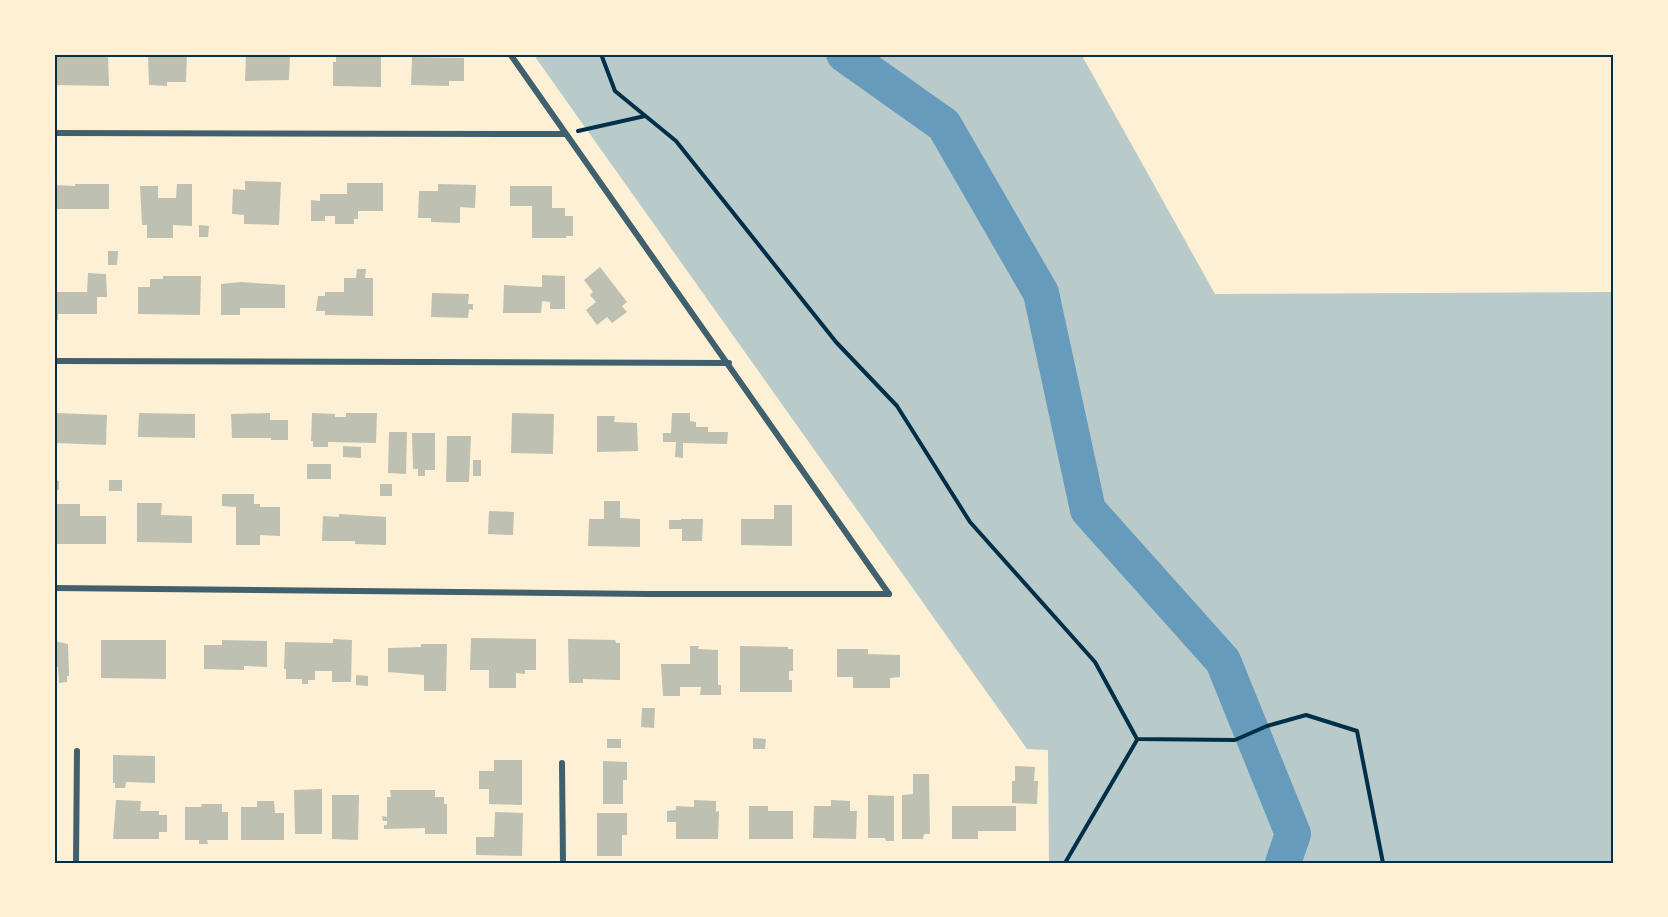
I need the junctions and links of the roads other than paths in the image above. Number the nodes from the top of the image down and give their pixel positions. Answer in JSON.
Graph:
{"nodes":[{"id":1,"x":510,"y":54,"type":"edge"},
{"id":2,"x":54,"y":133,"type":"edge"},
{"id":3,"x":565,"y":134,"type":"junction"},
{"id":4,"x":54,"y":361,"type":"edge"},
{"id":5,"x":729,"y":363,"type":"junction"},
{"id":6,"x":54,"y":588,"type":"edge"},
{"id":7,"x":77,"y":751,"type":"dead end"},
{"id":8,"x":562,"y":763,"type":"dead end"},
{"id":9,"x":76,"y":863,"type":"edge"},
{"id":10,"x":563,"y":863,"type":"edge"}],
"edges":[{"from":1,"to":3,"type":"street"},
{"from":2,"to":3,"type":"street"},
{"from":3,"to":5,"type":"street"},
{"from":4,"to":5,"type":"street"},
{"from":5,"to":6,"type":"street"},
{"from":7,"to":9,"type":"street"},
{"from":8,"to":10,"type":"street"}]}
